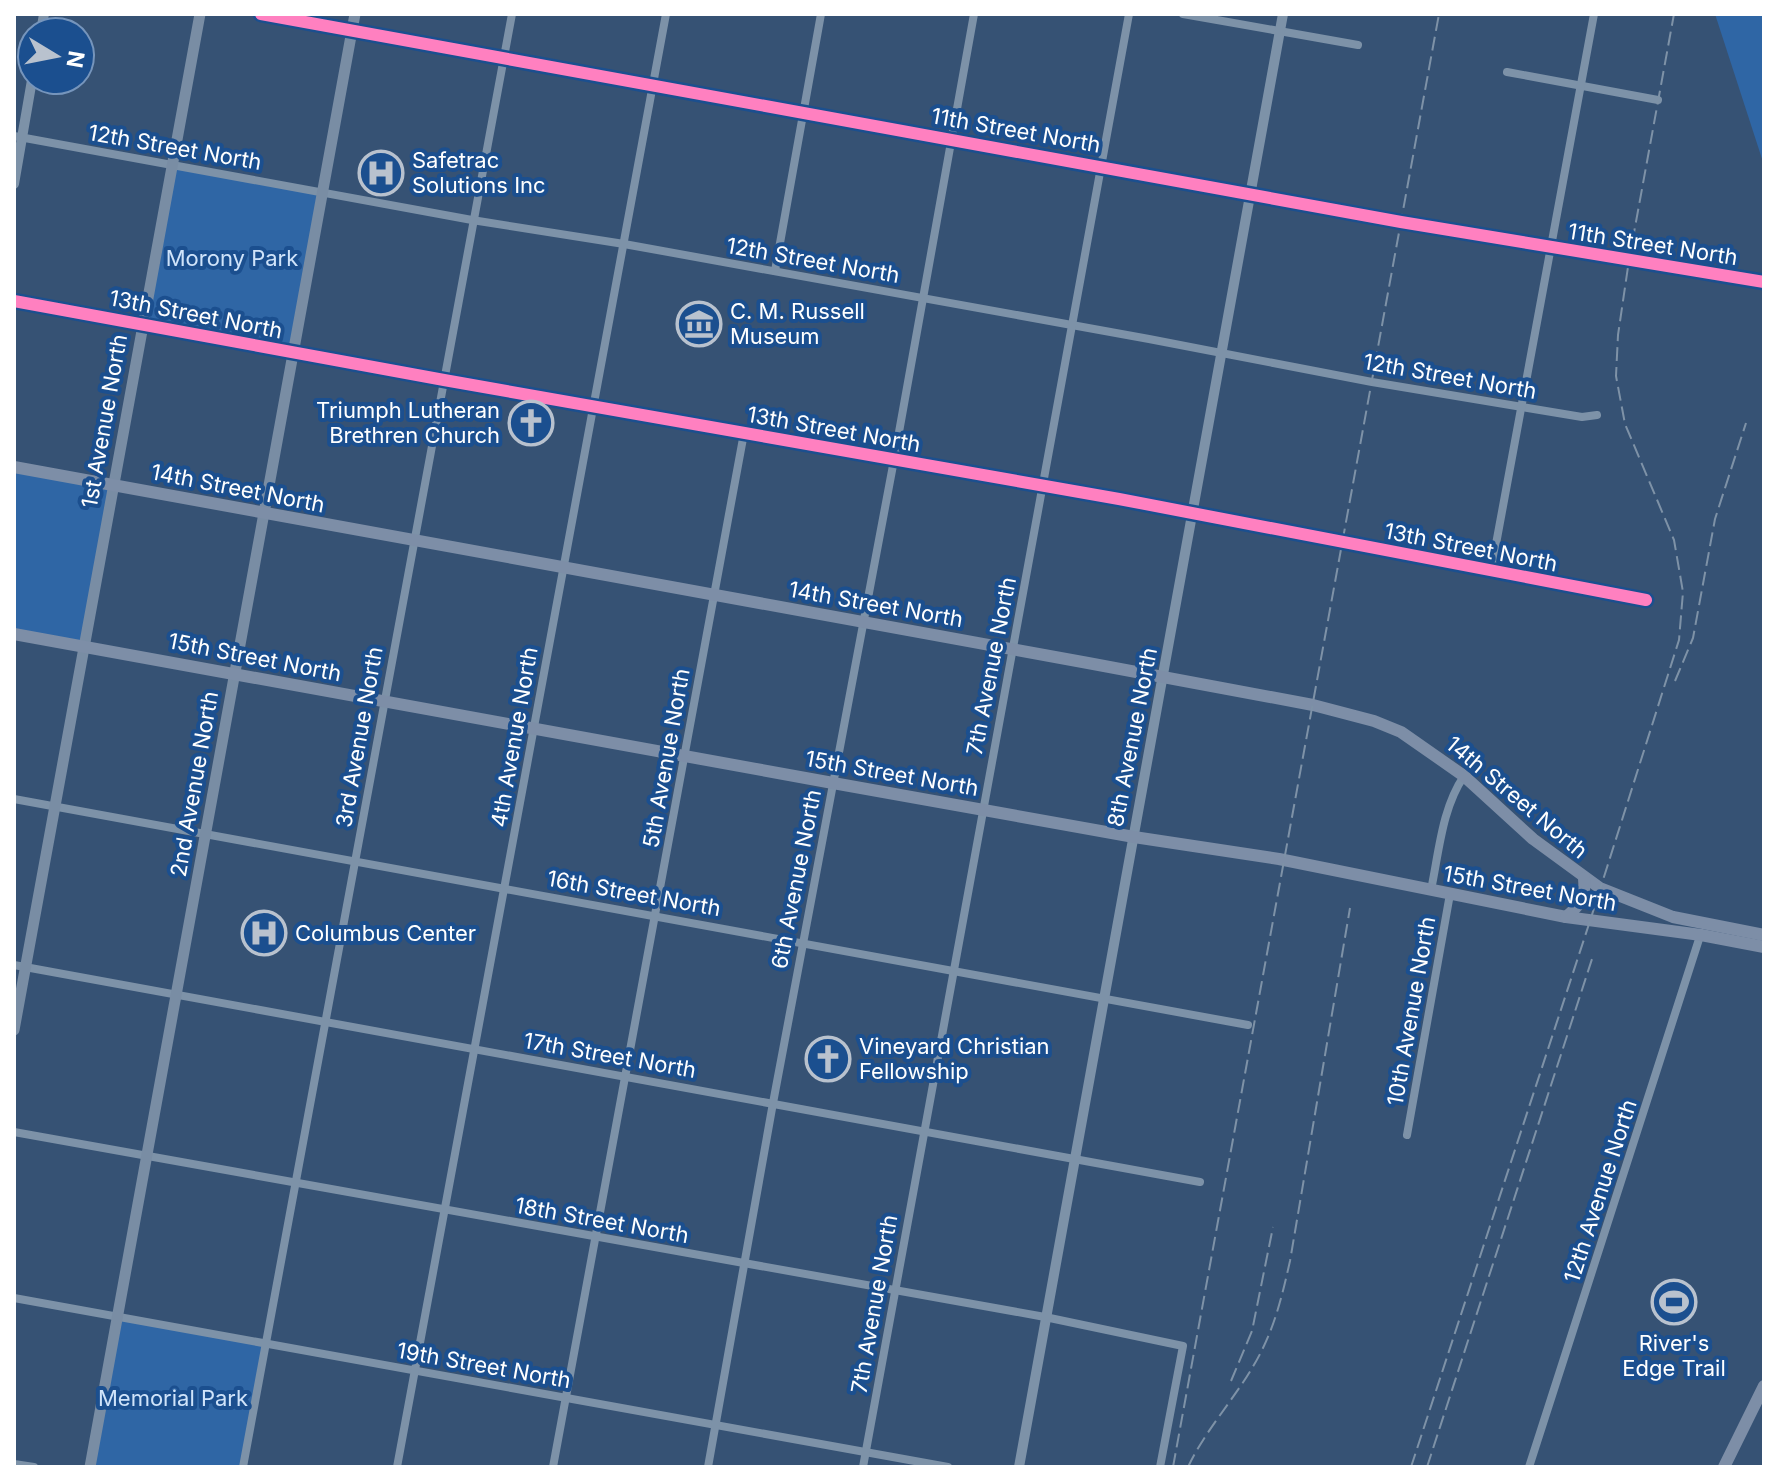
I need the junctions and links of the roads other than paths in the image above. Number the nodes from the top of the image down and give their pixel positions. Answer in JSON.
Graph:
{"nodes":[{"id":1,"x":200,"y":14,"type":"edge"},
{"id":2,"x":261,"y":14,"type":"edge"},
{"id":3,"x":355,"y":14,"type":"edge"},
{"id":4,"x":512,"y":14,"type":"edge"},
{"id":5,"x":666,"y":14,"type":"edge"},
{"id":6,"x":821,"y":14,"type":"edge"},
{"id":7,"x":974,"y":14,"type":"edge"},
{"id":8,"x":1129,"y":14,"type":"edge"},
{"id":9,"x":1183,"y":14,"type":"edge"},
{"id":10,"x":1283,"y":14,"type":"edge"},
{"id":11,"x":1594,"y":14,"type":"edge"},
{"id":12,"x":352,"y":30,"type":"junction"},
{"id":13,"x":1280,"y":31,"type":"junction"},
{"id":14,"x":1358,"y":45,"type":"dead end"},
{"id":15,"x":504,"y":57,"type":"junction"},
{"id":16,"x":1507,"y":72,"type":"dead end"},
{"id":17,"x":654,"y":84,"type":"junction"},
{"id":18,"x":1582,"y":85,"type":"junction"},
{"id":19,"x":28,"y":96,"type":"edge"},
{"id":20,"x":1658,"y":100,"type":"dead end"},
{"id":21,"x":804,"y":113,"type":"junction"},
{"id":22,"x":18,"y":136,"type":"edge"},
{"id":23,"x":953,"y":139,"type":"junction"},
{"id":24,"x":173,"y":164,"type":"junction"},
{"id":25,"x":1101,"y":165,"type":"junction"},
{"id":26,"x":14,"y":184,"type":"edge"},
{"id":27,"x":322,"y":191,"type":"junction"},
{"id":28,"x":1252,"y":193,"type":"junction"},
{"id":29,"x":472,"y":220,"type":"junction"},
{"id":30,"x":624,"y":244,"type":"junction"},
{"id":31,"x":1551,"y":247,"type":"junction"},
{"id":32,"x":775,"y":271,"type":"junction"},
{"id":33,"x":1764,"y":282,"type":"edge"},
{"id":34,"x":924,"y":298,"type":"junction"},
{"id":35,"x":14,"y":301,"type":"edge"},
{"id":36,"x":141,"y":324,"type":"junction"},
{"id":37,"x":1073,"y":326,"type":"junction"},
{"id":38,"x":293,"y":352,"type":"junction"},
{"id":39,"x":1222,"y":352,"type":"junction"},
{"id":40,"x":444,"y":380,"type":"junction"},
{"id":41,"x":593,"y":405,"type":"junction"},
{"id":42,"x":1521,"y":407,"type":"junction"},
{"id":43,"x":1597,"y":415,"type":"dead end"},
{"id":44,"x":744,"y":433,"type":"junction"},
{"id":45,"x":894,"y":460,"type":"junction"},
{"id":46,"x":14,"y":467,"type":"edge"},
{"id":47,"x":112,"y":485,"type":"junction"},
{"id":48,"x":1043,"y":486,"type":"junction"},
{"id":49,"x":264,"y":513,"type":"junction"},
{"id":50,"x":1194,"y":514,"type":"junction"},
{"id":51,"x":413,"y":541,"type":"junction"},
{"id":52,"x":563,"y":568,"type":"junction"},
{"id":53,"x":1491,"y":571,"type":"junction"},
{"id":54,"x":714,"y":594,"type":"junction"},
{"id":55,"x":1646,"y":600,"type":"dead end"},
{"id":56,"x":863,"y":623,"type":"junction"},
{"id":57,"x":14,"y":634,"type":"edge"},
{"id":58,"x":84,"y":646,"type":"junction"},
{"id":59,"x":1013,"y":649,"type":"junction"},
{"id":60,"x":235,"y":674,"type":"junction"},
{"id":61,"x":1164,"y":677,"type":"junction"},
{"id":62,"x":384,"y":702,"type":"junction"},
{"id":63,"x":534,"y":729,"type":"junction"},
{"id":64,"x":684,"y":756,"type":"junction"},
{"id":65,"x":1464,"y":776,"type":"junction"},
{"id":66,"x":833,"y":783,"type":"junction"},
{"id":67,"x":14,"y":799,"type":"edge"},
{"id":68,"x":54,"y":806,"type":"junction"},
{"id":69,"x":982,"y":809,"type":"junction"},
{"id":70,"x":206,"y":834,"type":"junction"},
{"id":71,"x":1134,"y":837,"type":"junction"},
{"id":72,"x":355,"y":861,"type":"junction"},
{"id":73,"x":1584,"y":878,"type":"junction"},
{"id":74,"x":505,"y":888,"type":"junction"},
{"id":75,"x":1431,"y":890,"type":"junction"},
{"id":76,"x":1450,"y":894,"type":"junction"},
{"id":77,"x":655,"y":916,"type":"junction"},
{"id":78,"x":1566,"y":917,"type":"junction"},
{"id":79,"x":1673,"y":917,"type":"joint"},
{"id":80,"x":1702,"y":930,"type":"junction"},
{"id":81,"x":1764,"y":935,"type":"edge"},
{"id":82,"x":803,"y":943,"type":"junction"},
{"id":83,"x":1764,"y":947,"type":"edge"},
{"id":84,"x":20,"y":966,"type":"edge"},
{"id":85,"x":953,"y":970,"type":"junction"},
{"id":86,"x":176,"y":994,"type":"junction"},
{"id":87,"x":1104,"y":997,"type":"junction"},
{"id":88,"x":325,"y":1022,"type":"junction"},
{"id":89,"x":1248,"y":1025,"type":"dead end"},
{"id":90,"x":14,"y":1030,"type":"edge"},
{"id":91,"x":474,"y":1049,"type":"junction"},
{"id":92,"x":624,"y":1076,"type":"junction"},
{"id":93,"x":773,"y":1103,"type":"junction"},
{"id":94,"x":923,"y":1131,"type":"junction"},
{"id":95,"x":14,"y":1132,"type":"edge"},
{"id":96,"x":1407,"y":1135,"type":"dead end"},
{"id":97,"x":145,"y":1155,"type":"junction"},
{"id":98,"x":1075,"y":1157,"type":"junction"},
{"id":99,"x":295,"y":1182,"type":"junction"},
{"id":100,"x":1200,"y":1182,"type":"dead end"},
{"id":101,"x":444,"y":1210,"type":"junction"},
{"id":102,"x":596,"y":1237,"type":"junction"},
{"id":103,"x":745,"y":1264,"type":"junction"},
{"id":104,"x":895,"y":1290,"type":"junction"},
{"id":105,"x":14,"y":1298,"type":"edge"},
{"id":106,"x":117,"y":1316,"type":"junction"},
{"id":107,"x":1045,"y":1317,"type":"junction"},
{"id":108,"x":265,"y":1343,"type":"junction"},
{"id":109,"x":415,"y":1371,"type":"junction"},
{"id":110,"x":1764,"y":1386,"type":"edge"},
{"id":111,"x":566,"y":1397,"type":"junction"},
{"id":112,"x":715,"y":1425,"type":"junction"},
{"id":113,"x":866,"y":1452,"type":"junction"},
{"id":114,"x":14,"y":1464,"type":"edge"},
{"id":115,"x":34,"y":1467,"type":"edge"},
{"id":116,"x":90,"y":1467,"type":"edge"},
{"id":117,"x":243,"y":1467,"type":"edge"},
{"id":118,"x":397,"y":1467,"type":"edge"},
{"id":119,"x":553,"y":1467,"type":"edge"},
{"id":120,"x":708,"y":1467,"type":"edge"},
{"id":121,"x":863,"y":1467,"type":"edge"},
{"id":122,"x":948,"y":1467,"type":"edge"},
{"id":123,"x":1019,"y":1467,"type":"edge"},
{"id":124,"x":1160,"y":1467,"type":"edge"},
{"id":125,"x":1529,"y":1467,"type":"edge"},
{"id":126,"x":1724,"y":1467,"type":"edge"}],
"edges":[{"from":1,"to":24,"type":"main road","name":"1st Avenue North"},
{"from":2,"to":12,"type":"street","name":"11th Street North"},
{"from":3,"to":12,"type":"main road","name":"2nd Avenue North"},
{"from":4,"to":15,"type":"street","name":"3rd Avenue North"},
{"from":5,"to":17,"type":"street","name":"4th Avenue North"},
{"from":6,"to":21,"type":"street"},
{"from":7,"to":23,"type":"street","name":"6th Avenue North"},
{"from":8,"to":25,"type":"street","name":"7th Avenue North"},
{"from":9,"to":13,"type":"street"},
{"from":10,"to":13,"type":"street","name":"8th Avenue North"},
{"from":11,"to":18,"type":"street"},
{"from":12,"to":15,"type":"street","name":"11th Street North"},
{"from":12,"to":27,"type":"main road","name":"2nd Avenue North"},
{"from":13,"to":14,"type":"street"},
{"from":13,"to":28,"type":"street","name":"8th Avenue North"},
{"from":15,"to":17,"type":"street","name":"11th Street North"},
{"from":15,"to":29,"type":"street","name":"3rd Avenue North"},
{"from":16,"to":18,"type":"street"},
{"from":17,"to":21,"type":"street","name":"11th Street North"},
{"from":17,"to":30,"type":"street","name":"4th Avenue North"},
{"from":18,"to":20,"type":"street"},
{"from":18,"to":31,"type":"street"},
{"from":19,"to":22,"type":"street"},
{"from":21,"to":23,"type":"street","name":"11th Street North"},
{"from":21,"to":32,"type":"street"},
{"from":22,"to":24,"type":"street","name":"12th Street North"},
{"from":22,"to":26,"type":"street"},
{"from":23,"to":25,"type":"street","name":"11th Street North"},
{"from":23,"to":34,"type":"street","name":"6th Avenue North"},
{"from":24,"to":27,"type":"street","name":"12th Street North"},
{"from":24,"to":36,"type":"main road","name":"1st Avenue North"},
{"from":25,"to":28,"type":"street","name":"11th Street North"},
{"from":25,"to":37,"type":"street","name":"7th Avenue North"},
{"from":27,"to":29,"type":"street","name":"12th Street North"},
{"from":27,"to":38,"type":"main road","name":"2nd Avenue North"},
{"from":28,"to":31,"type":"street","name":"11th Street North"},
{"from":28,"to":39,"type":"street","name":"8th Avenue North"},
{"from":29,"to":30,"type":"street","name":"12th Street North"},
{"from":29,"to":40,"type":"street","name":"3rd Avenue North"},
{"from":30,"to":32,"type":"street","name":"12th Street North"},
{"from":30,"to":41,"type":"street","name":"4th Avenue North"},
{"from":31,"to":33,"type":"street","name":"11th Street North"},
{"from":31,"to":42,"type":"street"},
{"from":32,"to":34,"type":"street","name":"12th Street North"},
{"from":34,"to":37,"type":"street","name":"12th Street North"},
{"from":34,"to":45,"type":"street","name":"6th Avenue North"},
{"from":35,"to":36,"type":"street","name":"13th Street North"},
{"from":36,"to":38,"type":"street","name":"13th Street North"},
{"from":36,"to":47,"type":"main road","name":"1st Avenue North"},
{"from":37,"to":39,"type":"street","name":"12th Street North"},
{"from":37,"to":48,"type":"street","name":"7th Avenue North"},
{"from":38,"to":40,"type":"street","name":"13th Street North"},
{"from":38,"to":49,"type":"main road","name":"2nd Avenue North"},
{"from":39,"to":42,"type":"street","name":"12th Street North"},
{"from":39,"to":50,"type":"street","name":"8th Avenue North"},
{"from":40,"to":41,"type":"street","name":"13th Street North"},
{"from":40,"to":51,"type":"street","name":"3rd Avenue North"},
{"from":41,"to":44,"type":"street","name":"13th Street North"},
{"from":41,"to":52,"type":"street","name":"4th Avenue North"},
{"from":42,"to":43,"type":"street","name":"12th Street North"},
{"from":42,"to":53,"type":"street"},
{"from":44,"to":45,"type":"street","name":"13th Street North"},
{"from":44,"to":54,"type":"street","name":"5th Avenue North"},
{"from":45,"to":48,"type":"street","name":"13th Street North"},
{"from":45,"to":56,"type":"street","name":"6th Avenue North"},
{"from":46,"to":47,"type":"main road","name":"14th Street North"},
{"from":47,"to":49,"type":"main road","name":"14th Street North"},
{"from":47,"to":58,"type":"main road","name":"1st Avenue North"},
{"from":48,"to":50,"type":"street","name":"13th Street North"},
{"from":48,"to":59,"type":"street","name":"7th Avenue North"},
{"from":49,"to":51,"type":"main road","name":"14th Street North"},
{"from":49,"to":60,"type":"main road","name":"2nd Avenue North"},
{"from":50,"to":53,"type":"street","name":"13th Street North"},
{"from":50,"to":61,"type":"street","name":"8th Avenue North"},
{"from":51,"to":52,"type":"main road","name":"14th Street North"},
{"from":51,"to":62,"type":"street","name":"3rd Avenue North"},
{"from":52,"to":54,"type":"main road","name":"14th Street North"},
{"from":52,"to":63,"type":"street","name":"4th Avenue North"},
{"from":53,"to":55,"type":"street","name":"13th Street North"},
{"from":54,"to":56,"type":"main road","name":"14th Street North"},
{"from":54,"to":64,"type":"street","name":"5th Avenue North"},
{"from":56,"to":59,"type":"main road","name":"14th Street North"},
{"from":56,"to":66,"type":"street","name":"6th Avenue North"},
{"from":57,"to":58,"type":"main road","name":"15th Street North"},
{"from":58,"to":60,"type":"main road","name":"15th Street North"},
{"from":58,"to":68,"type":"main road","name":"1st Avenue North"},
{"from":59,"to":61,"type":"main road","name":"14th Street North"},
{"from":59,"to":69,"type":"street","name":"7th Avenue North"},
{"from":60,"to":62,"type":"main road","name":"15th Street North"},
{"from":60,"to":70,"type":"main road","name":"2nd Avenue North"},
{"from":61,"to":65,"type":"main road","name":"14th Street North"},
{"from":61,"to":71,"type":"street","name":"8th Avenue North"},
{"from":62,"to":63,"type":"main road","name":"15th Street North"},
{"from":62,"to":72,"type":"street","name":"3rd Avenue North"},
{"from":63,"to":64,"type":"main road","name":"15th Street North"},
{"from":63,"to":74,"type":"street","name":"4th Avenue North"},
{"from":64,"to":66,"type":"main road","name":"15th Street North"},
{"from":64,"to":77,"type":"street","name":"5th Avenue North"},
{"from":65,"to":73,"type":"main road","name":"14th Street North"},
{"from":65,"to":75,"type":"street","name":"10th Avenue North"},
{"from":66,"to":69,"type":"main road","name":"15th Street North"},
{"from":66,"to":82,"type":"street","name":"6th Avenue North"},
{"from":67,"to":68,"type":"street","name":"16th Street North"},
{"from":68,"to":70,"type":"street","name":"16th Street North"},
{"from":68,"to":84,"type":"main road","name":"1st Avenue North"},
{"from":69,"to":71,"type":"main road","name":"15th Street North"},
{"from":69,"to":85,"type":"street","name":"7th Avenue North"},
{"from":70,"to":72,"type":"street","name":"16th Street North"},
{"from":70,"to":86,"type":"main road","name":"2nd Avenue North"},
{"from":71,"to":75,"type":"main road","name":"15th Street North"},
{"from":71,"to":87,"type":"street","name":"8th Avenue North"},
{"from":72,"to":74,"type":"street","name":"16th Street North"},
{"from":72,"to":88,"type":"street","name":"3rd Avenue North"},
{"from":73,"to":78,"type":"main road"},
{"from":73,"to":79,"type":"main road","name":"14th Street North"},
{"from":74,"to":77,"type":"street","name":"16th Street North"},
{"from":74,"to":91,"type":"street","name":"4th Avenue North"},
{"from":75,"to":76,"type":"main road","name":"15th Street North"},
{"from":76,"to":78,"type":"main road","name":"15th Street North"},
{"from":76,"to":96,"type":"street","name":"10th Avenue North"},
{"from":77,"to":82,"type":"street","name":"16th Street North"},
{"from":77,"to":92,"type":"street","name":"5th Avenue North"},
{"from":78,"to":80,"type":"main road","name":"15th Street North"},
{"from":79,"to":80,"type":"main road","name":"15th Street North"},
{"from":80,"to":81,"type":"main road","name":"15th Street North"},
{"from":80,"to":83,"type":"main road","name":"15th Street North"},
{"from":80,"to":125,"type":"street","name":"12th Avenue North"},
{"from":82,"to":85,"type":"street","name":"16th Street North"},
{"from":82,"to":93,"type":"street","name":"6th Avenue North"},
{"from":84,"to":86,"type":"street","name":"17th Street North"},
{"from":84,"to":90,"type":"main road","name":"1st Avenue North"},
{"from":85,"to":87,"type":"street","name":"16th Street North"},
{"from":85,"to":94,"type":"street","name":"7th Avenue North"},
{"from":86,"to":88,"type":"street","name":"17th Street North"},
{"from":86,"to":97,"type":"main road","name":"2nd Avenue North"},
{"from":87,"to":89,"type":"street","name":"16th Street North"},
{"from":87,"to":98,"type":"street","name":"8th Avenue North"},
{"from":88,"to":91,"type":"street","name":"17th Street North"},
{"from":88,"to":99,"type":"street","name":"3rd Avenue North"},
{"from":91,"to":92,"type":"street","name":"17th Street North"},
{"from":91,"to":101,"type":"street","name":"4th Avenue North"},
{"from":92,"to":93,"type":"street","name":"17th Street North"},
{"from":92,"to":102,"type":"street","name":"5th Avenue North"},
{"from":93,"to":94,"type":"street","name":"17th Street North"},
{"from":93,"to":103,"type":"street","name":"6th Avenue North"},
{"from":94,"to":98,"type":"street","name":"17th Street North"},
{"from":94,"to":104,"type":"street","name":"7th Avenue North"},
{"from":95,"to":97,"type":"street","name":"18th Street North"},
{"from":97,"to":99,"type":"street","name":"18th Street North"},
{"from":97,"to":106,"type":"main road","name":"2nd Avenue North"},
{"from":98,"to":100,"type":"street","name":"17th Street North"},
{"from":98,"to":107,"type":"street","name":"8th Avenue North"},
{"from":99,"to":101,"type":"street","name":"18th Street North"},
{"from":99,"to":108,"type":"street","name":"3rd Avenue North"},
{"from":101,"to":102,"type":"street","name":"18th Street North"},
{"from":101,"to":109,"type":"street","name":"4th Avenue North"},
{"from":102,"to":103,"type":"street","name":"18th Street North"},
{"from":102,"to":111,"type":"street","name":"5th Avenue North"},
{"from":103,"to":104,"type":"street","name":"18th Street North"},
{"from":103,"to":112,"type":"street","name":"6th Avenue North"},
{"from":104,"to":107,"type":"street","name":"18th Street North"},
{"from":104,"to":113,"type":"street","name":"7th Avenue North"},
{"from":105,"to":106,"type":"street","name":"19th Street North"},
{"from":106,"to":108,"type":"street","name":"19th Street North"},
{"from":106,"to":116,"type":"main road","name":"2nd Avenue North"},
{"from":107,"to":123,"type":"street","name":"8th Avenue North"},
{"from":107,"to":124,"type":"street","name":"18th Street North"},
{"from":108,"to":109,"type":"street","name":"19th Street North"},
{"from":108,"to":117,"type":"street","name":"3rd Avenue North"},
{"from":109,"to":111,"type":"street","name":"19th Street North"},
{"from":109,"to":118,"type":"street","name":"4th Avenue North"},
{"from":110,"to":126,"type":"main road"},
{"from":111,"to":112,"type":"street","name":"19th Street North"},
{"from":111,"to":119,"type":"street","name":"5th Avenue North"},
{"from":112,"to":113,"type":"street","name":"19th Street North"},
{"from":112,"to":120,"type":"street","name":"6th Avenue North"},
{"from":113,"to":121,"type":"street","name":"7th Avenue North"},
{"from":113,"to":122,"type":"street","name":"19th Street North"},
{"from":114,"to":115,"type":"street"}]}
